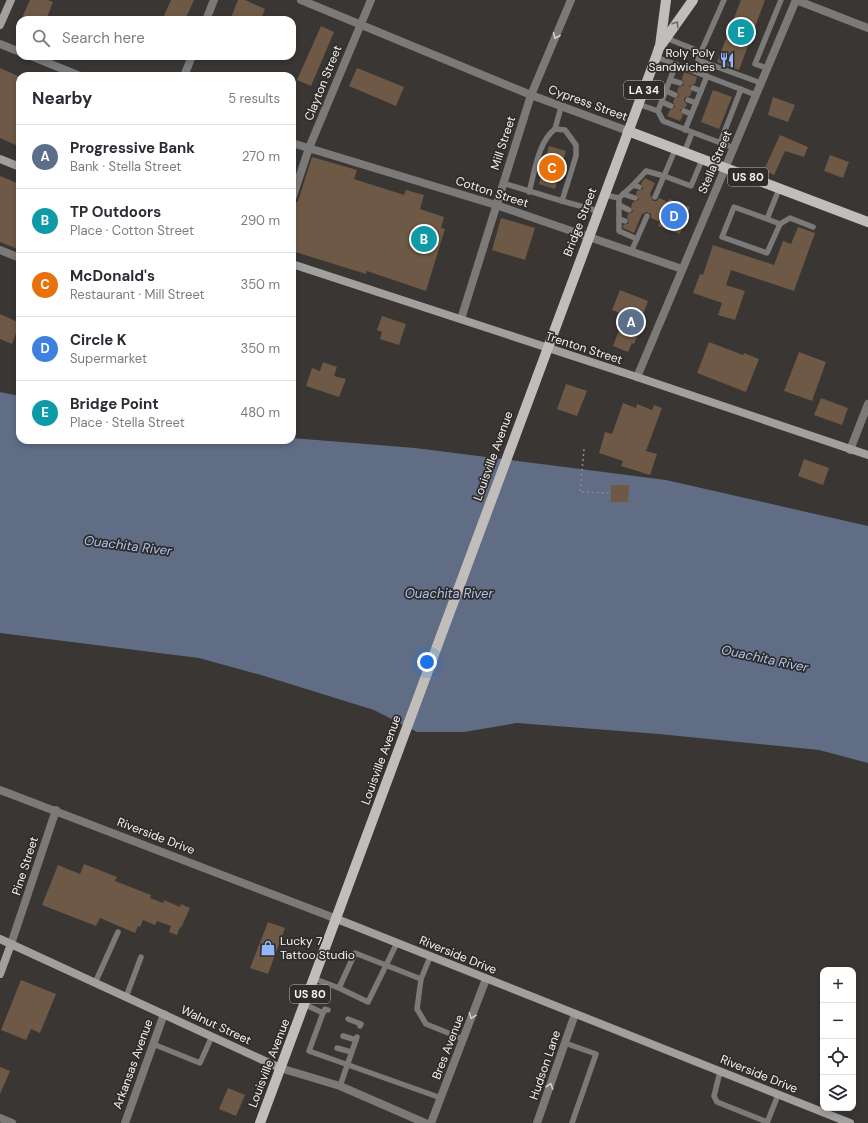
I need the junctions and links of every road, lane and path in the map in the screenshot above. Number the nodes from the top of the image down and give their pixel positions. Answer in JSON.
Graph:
{"nodes":[{"id":1,"x":11,"y":0,"type":"edge"},
{"id":2,"x":214,"y":0,"type":"edge"},
{"id":3,"x":301,"y":0,"type":"edge"},
{"id":4,"x":371,"y":0,"type":"edge"},
{"id":5,"x":571,"y":0,"type":"edge"},
{"id":6,"x":666,"y":0,"type":"edge"},
{"id":7,"x":693,"y":0,"type":"edge"},
{"id":8,"x":724,"y":0,"type":"edge"},
{"id":9,"x":781,"y":0,"type":"edge"},
{"id":10,"x":795,"y":0,"type":"edge"},
{"id":11,"x":208,"y":16,"type":"edge"},
{"id":12,"x":360,"y":24,"type":"junction"},
{"id":13,"x":0,"y":25,"type":"edge"},
{"id":14,"x":868,"y":28,"type":"edge"},
{"id":15,"x":666,"y":38,"type":"junction"},
{"id":16,"x":0,"y":44,"type":"edge"},
{"id":17,"x":16,"y":50,"type":"edge"},
{"id":18,"x":658,"y":52,"type":"junction"},
{"id":19,"x":701,"y":52,"type":"junction"},
{"id":20,"x":41,"y":60,"type":"edge"},
{"id":21,"x":190,"y":60,"type":"edge"},
{"id":22,"x":698,"y":60,"type":"junction"},
{"id":23,"x":676,"y":64,"type":"junction"},
{"id":24,"x":767,"y":68,"type":"junction"},
{"id":25,"x":694,"y":71,"type":"junction"},
{"id":26,"x":70,"y":72,"type":"edge"},
{"id":27,"x":186,"y":72,"type":"edge"},
{"id":28,"x":707,"y":76,"type":"junction"},
{"id":29,"x":670,"y":80,"type":"junction"},
{"id":30,"x":680,"y":83,"type":"dead end"},
{"id":31,"x":761,"y":83,"type":"junction"},
{"id":32,"x":693,"y":88,"type":"dead end"},
{"id":33,"x":741,"y":89,"type":"junction"},
{"id":34,"x":666,"y":91,"type":"junction"},
{"id":35,"x":701,"y":91,"type":"junction"},
{"id":36,"x":531,"y":95,"type":"junction"},
{"id":37,"x":675,"y":95,"type":"dead end"},
{"id":38,"x":756,"y":95,"type":"junction"},
{"id":39,"x":688,"y":100,"type":"dead end"},
{"id":40,"x":662,"y":102,"type":"junction"},
{"id":41,"x":696,"y":103,"type":"junction"},
{"id":42,"x":638,"y":104,"type":"junction"},
{"id":43,"x":671,"y":106,"type":"dead end"},
{"id":44,"x":561,"y":107,"type":"junction"},
{"id":45,"x":658,"y":111,"type":"junction"},
{"id":46,"x":684,"y":111,"type":"dead end"},
{"id":47,"x":691,"y":114,"type":"junction"},
{"id":48,"x":555,"y":129,"type":"junction"},
{"id":49,"x":685,"y":130,"type":"junction"},
{"id":50,"x":628,"y":131,"type":"junction"},
{"id":51,"x":692,"y":133,"type":"junction"},
{"id":52,"x":720,"y":143,"type":"junction"},
{"id":53,"x":296,"y":144,"type":"edge"},
{"id":54,"x":309,"y":148,"type":"junction"},
{"id":55,"x":734,"y":148,"type":"junction"},
{"id":56,"x":680,"y":151,"type":"junction"},
{"id":57,"x":0,"y":159,"type":"edge"},
{"id":58,"x":702,"y":160,"type":"junction"},
{"id":59,"x":16,"y":166,"type":"edge"},
{"id":60,"x":725,"y":169,"type":"junction"},
{"id":61,"x":664,"y":176,"type":"junction"},
{"id":62,"x":503,"y":183,"type":"junction"},
{"id":63,"x":296,"y":187,"type":"edge"},
{"id":64,"x":779,"y":189,"type":"junction"},
{"id":65,"x":529,"y":192,"type":"junction"},
{"id":66,"x":604,"y":194,"type":"junction"},
{"id":67,"x":654,"y":194,"type":"dead end"},
{"id":68,"x":621,"y":196,"type":"junction"},
{"id":69,"x":634,"y":198,"type":"dead end"},
{"id":70,"x":562,"y":200,"type":"junction"},
{"id":71,"x":496,"y":205,"type":"junction"},
{"id":72,"x":619,"y":205,"type":"junction"},
{"id":73,"x":629,"y":210,"type":"dead end"},
{"id":74,"x":598,"y":211,"type":"junction"},
{"id":75,"x":645,"y":217,"type":"dead end"},
{"id":76,"x":619,"y":219,"type":"junction"},
{"id":77,"x":767,"y":219,"type":"junction"},
{"id":78,"x":625,"y":221,"type":"dead end"},
{"id":79,"x":868,"y":222,"type":"edge"},
{"id":80,"x":780,"y":224,"type":"junction"},
{"id":81,"x":812,"y":227,"type":"dead end"},
{"id":82,"x":588,"y":237,"type":"junction"},
{"id":83,"x":637,"y":239,"type":"junction"},
{"id":84,"x":0,"y":250,"type":"edge"},
{"id":85,"x":631,"y":252,"type":"junction"},
{"id":86,"x":16,"y":256,"type":"edge"},
{"id":87,"x":296,"y":265,"type":"edge"},
{"id":88,"x":682,"y":269,"type":"junction"},
{"id":89,"x":461,"y":319,"type":"junction"},
{"id":90,"x":547,"y":349,"type":"junction"},
{"id":91,"x":637,"y":377,"type":"junction"},
{"id":92,"x":868,"y":404,"type":"edge"},
{"id":93,"x":525,"y":405,"type":"joint"},
{"id":94,"x":584,"y":449,"type":"dead end"},
{"id":95,"x":850,"y":450,"type":"junction"},
{"id":96,"x":868,"y":455,"type":"edge"},
{"id":97,"x":611,"y":493,"type":"dead end"},
{"id":98,"x":0,"y":790,"type":"edge"},
{"id":99,"x":56,"y":810,"type":"junction"},
{"id":100,"x":337,"y":919,"type":"junction"},
{"id":101,"x":118,"y":932,"type":"dead end"},
{"id":102,"x":0,"y":940,"type":"edge"},
{"id":103,"x":396,"y":943,"type":"junction"},
{"id":104,"x":11,"y":944,"type":"junction"},
{"id":105,"x":141,"y":957,"type":"dead end"},
{"id":106,"x":430,"y":957,"type":"junction"},
{"id":107,"x":386,"y":965,"type":"junction"},
{"id":108,"x":0,"y":974,"type":"edge"},
{"id":109,"x":315,"y":979,"type":"junction"},
{"id":110,"x":421,"y":979,"type":"junction"},
{"id":111,"x":486,"y":979,"type":"junction"},
{"id":112,"x":95,"y":983,"type":"junction"},
{"id":113,"x":339,"y":988,"type":"junction"},
{"id":114,"x":126,"y":997,"type":"junction"},
{"id":115,"x":306,"y":1005,"type":"junction"},
{"id":116,"x":164,"y":1014,"type":"junction"},
{"id":117,"x":575,"y":1014,"type":"junction"},
{"id":118,"x":348,"y":1019,"type":"dead end"},
{"id":119,"x":360,"y":1026,"type":"dead end"},
{"id":120,"x":212,"y":1036,"type":"junction"},
{"id":121,"x":343,"y":1036,"type":"dead end"},
{"id":122,"x":464,"y":1039,"type":"junction"},
{"id":123,"x":566,"y":1043,"type":"junction"},
{"id":124,"x":153,"y":1044,"type":"junction"},
{"id":125,"x":337,"y":1048,"type":"dead end"},
{"id":126,"x":351,"y":1052,"type":"junction"},
{"id":127,"x":347,"y":1064,"type":"junction"},
{"id":128,"x":280,"y":1068,"type":"junction"},
{"id":129,"x":720,"y":1072,"type":"junction"},
{"id":130,"x":340,"y":1086,"type":"junction"},
{"id":131,"x":778,"y":1095,"type":"junction"},
{"id":132,"x":441,"y":1098,"type":"junction"},
{"id":133,"x":0,"y":1118,"type":"edge"},
{"id":134,"x":846,"y":1122,"type":"edge"},
{"id":135,"x":12,"y":1123,"type":"edge"},
{"id":136,"x":125,"y":1123,"type":"edge"},
{"id":137,"x":260,"y":1123,"type":"edge"},
{"id":138,"x":425,"y":1123,"type":"edge"},
{"id":139,"x":431,"y":1123,"type":"edge"},
{"id":140,"x":538,"y":1123,"type":"edge"},
{"id":141,"x":572,"y":1123,"type":"edge"},
{"id":142,"x":767,"y":1123,"type":"edge"}],
"edges":[{"from":1,"to":13,"type":"street"},
{"from":2,"to":11,"type":"street"},
{"from":3,"to":12,"type":"street","name":"Cypress Street"},
{"from":4,"to":12,"type":"street","name":"Clayton Street"},
{"from":5,"to":36,"type":"street","name":"Mill Street","one_way":true},
{"from":6,"to":18,"type":"main road","name":"Bridge Street","number":"LA 34"},
{"from":15,"to":7,"type":"main road","name":"Bridge Street","number":"LA 34","one_way":true},
{"from":8,"to":19,"type":"lane"},
{"from":9,"to":24,"type":"lane"},
{"from":10,"to":14,"type":"street"},
{"from":10,"to":24,"type":"street","name":"Stella Street"},
{"from":12,"to":36,"type":"street","name":"Cypress Street"},
{"from":12,"to":54,"type":"street","name":"Clayton Street"},
{"from":15,"to":18,"type":"main road","name":"Bridge Street","number":"LA 34"},
{"from":15,"to":19,"type":"lane"},
{"from":16,"to":17,"type":"street"},
{"from":18,"to":23,"type":"lane"},
{"from":18,"to":42,"type":"main road","name":"Bridge Street","number":"LA 34"},
{"from":19,"to":22,"type":"lane"},
{"from":20,"to":26,"type":"street"},
{"from":21,"to":27,"type":"street"},
{"from":22,"to":25,"type":"lane"},
{"from":22,"to":31,"type":"lane"},
{"from":23,"to":25,"type":"lane"},
{"from":23,"to":29,"type":"lane"},
{"from":24,"to":31,"type":"street","name":"Stella Street"},
{"from":25,"to":28,"type":"lane"},
{"from":28,"to":33,"type":"lane"},
{"from":28,"to":35,"type":"lane"},
{"from":29,"to":30,"type":"lane"},
{"from":29,"to":34,"type":"lane"},
{"from":31,"to":38,"type":"street","name":"Stella Street"},
{"from":32,"to":35,"type":"lane"},
{"from":33,"to":38,"type":"lane"},
{"from":33,"to":52,"type":"lane"},
{"from":34,"to":37,"type":"lane"},
{"from":34,"to":40,"type":"lane"},
{"from":35,"to":41,"type":"lane"},
{"from":36,"to":44,"type":"street","name":"Cypress Street"},
{"from":36,"to":62,"type":"street","name":"Mill Street"},
{"from":38,"to":55,"type":"street","name":"Stella Street"},
{"from":39,"to":41,"type":"lane"},
{"from":40,"to":43,"type":"lane"},
{"from":40,"to":45,"type":"lane"},
{"from":41,"to":47,"type":"lane"},
{"from":42,"to":45,"type":"lane"},
{"from":42,"to":50,"type":"main road","name":"Bridge Street","number":"LA 34"},
{"from":44,"to":48,"type":"lane"},
{"from":44,"to":50,"type":"street","name":"Cypress Street"},
{"from":45,"to":49,"type":"lane"},
{"from":46,"to":47,"type":"lane"},
{"from":47,"to":49,"type":"lane"},
{"from":48,"to":65,"type":"lane"},
{"from":48,"to":70,"type":"lane"},
{"from":49,"to":51,"type":"lane"},
{"from":50,"to":56,"type":"main road","name":"Cypress Street","number":"US 80"},
{"from":50,"to":66,"type":"main road","name":"Bridge Street","number":"US 80"},
{"from":51,"to":52,"type":"lane"},
{"from":51,"to":56,"type":"lane"},
{"from":52,"to":55,"type":"lane"},
{"from":53,"to":54,"type":"street","name":"Cotton Street"},
{"from":54,"to":63,"type":"street","name":"Clayton Street"},
{"from":54,"to":71,"type":"street","name":"Cotton Street"},
{"from":55,"to":60,"type":"street","name":"Stella Street"},
{"from":56,"to":58,"type":"main road","name":"Cypress Street","number":"US 80"},
{"from":56,"to":61,"type":"lane"},
{"from":57,"to":59,"type":"street"},
{"from":58,"to":60,"type":"main road","name":"Cypress Street","number":"US 80"},
{"from":58,"to":61,"type":"lane"},
{"from":60,"to":64,"type":"main road","name":"Cypress Street","number":"US 80"},
{"from":60,"to":88,"type":"street","name":"Stella Street"},
{"from":61,"to":67,"type":"lane"},
{"from":61,"to":68,"type":"lane"},
{"from":62,"to":65,"type":"lane"},
{"from":62,"to":71,"type":"street","name":"Mill Street"},
{"from":64,"to":77,"type":"lane"},
{"from":64,"to":79,"type":"main road","name":"Cypress Street","number":"US 80"},
{"from":65,"to":70,"type":"lane"},
{"from":66,"to":68,"type":"lane"},
{"from":66,"to":74,"type":"main road","name":"Bridge Street","number":"US 80"},
{"from":68,"to":69,"type":"lane"},
{"from":68,"to":72,"type":"lane"},
{"from":70,"to":74,"type":"lane"},
{"from":71,"to":82,"type":"street","name":"Cotton Street"},
{"from":71,"to":89,"type":"street","name":"Mill Street"},
{"from":72,"to":73,"type":"lane"},
{"from":72,"to":76,"type":"lane"},
{"from":74,"to":82,"type":"main road","name":"Bridge Street","number":"US 80"},
{"from":75,"to":83,"type":"lane"},
{"from":76,"to":78,"type":"lane"},
{"from":76,"to":83,"type":"lane"},
{"from":77,"to":80,"type":"lane"},
{"from":77,"to":80,"type":"lane"},
{"from":80,"to":81,"type":"lane"},
{"from":82,"to":85,"type":"street","name":"Cotton Street"},
{"from":82,"to":90,"type":"main road","name":"Bridge Street","number":"US 80"},
{"from":83,"to":85,"type":"lane"},
{"from":84,"to":86,"type":"street"},
{"from":85,"to":88,"type":"street","name":"Cotton Street"},
{"from":87,"to":89,"type":"street","name":"Trenton Street"},
{"from":88,"to":91,"type":"street","name":"Stella Street"},
{"from":89,"to":90,"type":"street","name":"Trenton Street"},
{"from":90,"to":91,"type":"street","name":"Trenton Street"},
{"from":90,"to":93,"type":"main road","name":"Bridge Street","number":"US 80"},
{"from":91,"to":95,"type":"street","name":"Trenton Street"},
{"from":92,"to":95,"type":"street"},
{"from":93,"to":100,"type":"main road","name":"Louisville Avenue","number":"US 80"},
{"from":94,"to":97,"type":"path"},
{"from":95,"to":96,"type":"street","name":"Trenton Street"},
{"from":98,"to":99,"type":"street","name":"Riverside Drive"},
{"from":99,"to":100,"type":"street","name":"Riverside Drive"},
{"from":99,"to":104,"type":"street","name":"Pine Street"},
{"from":100,"to":103,"type":"street","name":"Riverside Drive"},
{"from":100,"to":109,"type":"main road","name":"Louisville Avenue","number":"US 80"},
{"from":101,"to":112,"type":"lane"},
{"from":102,"to":104,"type":"street","name":"Walnut Street"},
{"from":103,"to":106,"type":"street","name":"Riverside Drive"},
{"from":103,"to":107,"type":"lane"},
{"from":104,"to":108,"type":"street","name":"Pine Street"},
{"from":104,"to":112,"type":"street","name":"Walnut Street"},
{"from":105,"to":114,"type":"lane"},
{"from":106,"to":110,"type":"lane"},
{"from":106,"to":111,"type":"street","name":"Riverside Drive"},
{"from":107,"to":110,"type":"lane"},
{"from":107,"to":113,"type":"lane"},
{"from":107,"to":113,"type":"lane"},
{"from":109,"to":113,"type":"lane"},
{"from":109,"to":115,"type":"main road","name":"Louisville Avenue","number":"US 80"},
{"from":110,"to":122,"type":"lane"},
{"from":111,"to":117,"type":"street","name":"Riverside Drive"},
{"from":111,"to":122,"type":"street","name":"Bres Avenue","one_way":true},
{"from":112,"to":114,"type":"street","name":"Walnut Street"},
{"from":114,"to":116,"type":"street","name":"Walnut Street"},
{"from":115,"to":127,"type":"lane"},
{"from":115,"to":128,"type":"main road","name":"Louisville Avenue","number":"US 80"},
{"from":116,"to":120,"type":"street","name":"Walnut Street"},
{"from":116,"to":124,"type":"street","name":"Arkansas Avenue"},
{"from":117,"to":123,"type":"street","name":"Hudson Lane"},
{"from":117,"to":129,"type":"street","name":"Riverside Drive"},
{"from":118,"to":119,"type":"lane"},
{"from":120,"to":124,"type":"lane"},
{"from":120,"to":128,"type":"street","name":"Walnut Street"},
{"from":121,"to":126,"type":"lane"},
{"from":122,"to":132,"type":"street","name":"Bres Avenue"},
{"from":140,"to":123,"type":"street","name":"Hudson Lane","one_way":true},
{"from":123,"to":141,"type":"lane"},
{"from":124,"to":136,"type":"street","name":"Arkansas Avenue"},
{"from":125,"to":126,"type":"lane"},
{"from":126,"to":127,"type":"lane"},
{"from":127,"to":130,"type":"lane"},
{"from":127,"to":132,"type":"lane"},
{"from":128,"to":130,"type":"street","name":"Walnut Street"},
{"from":128,"to":137,"type":"main road","name":"Louisville Avenue","number":"US 80"},
{"from":129,"to":131,"type":"street","name":"Riverside Drive"},
{"from":129,"to":142,"type":"lane"},
{"from":130,"to":138,"type":"street","name":"Walnut Street"},
{"from":131,"to":134,"type":"street","name":"Riverside Drive"},
{"from":131,"to":142,"type":"lane"},
{"from":132,"to":139,"type":"street","name":"Bres Avenue"},
{"from":133,"to":135,"type":"street"}]}
